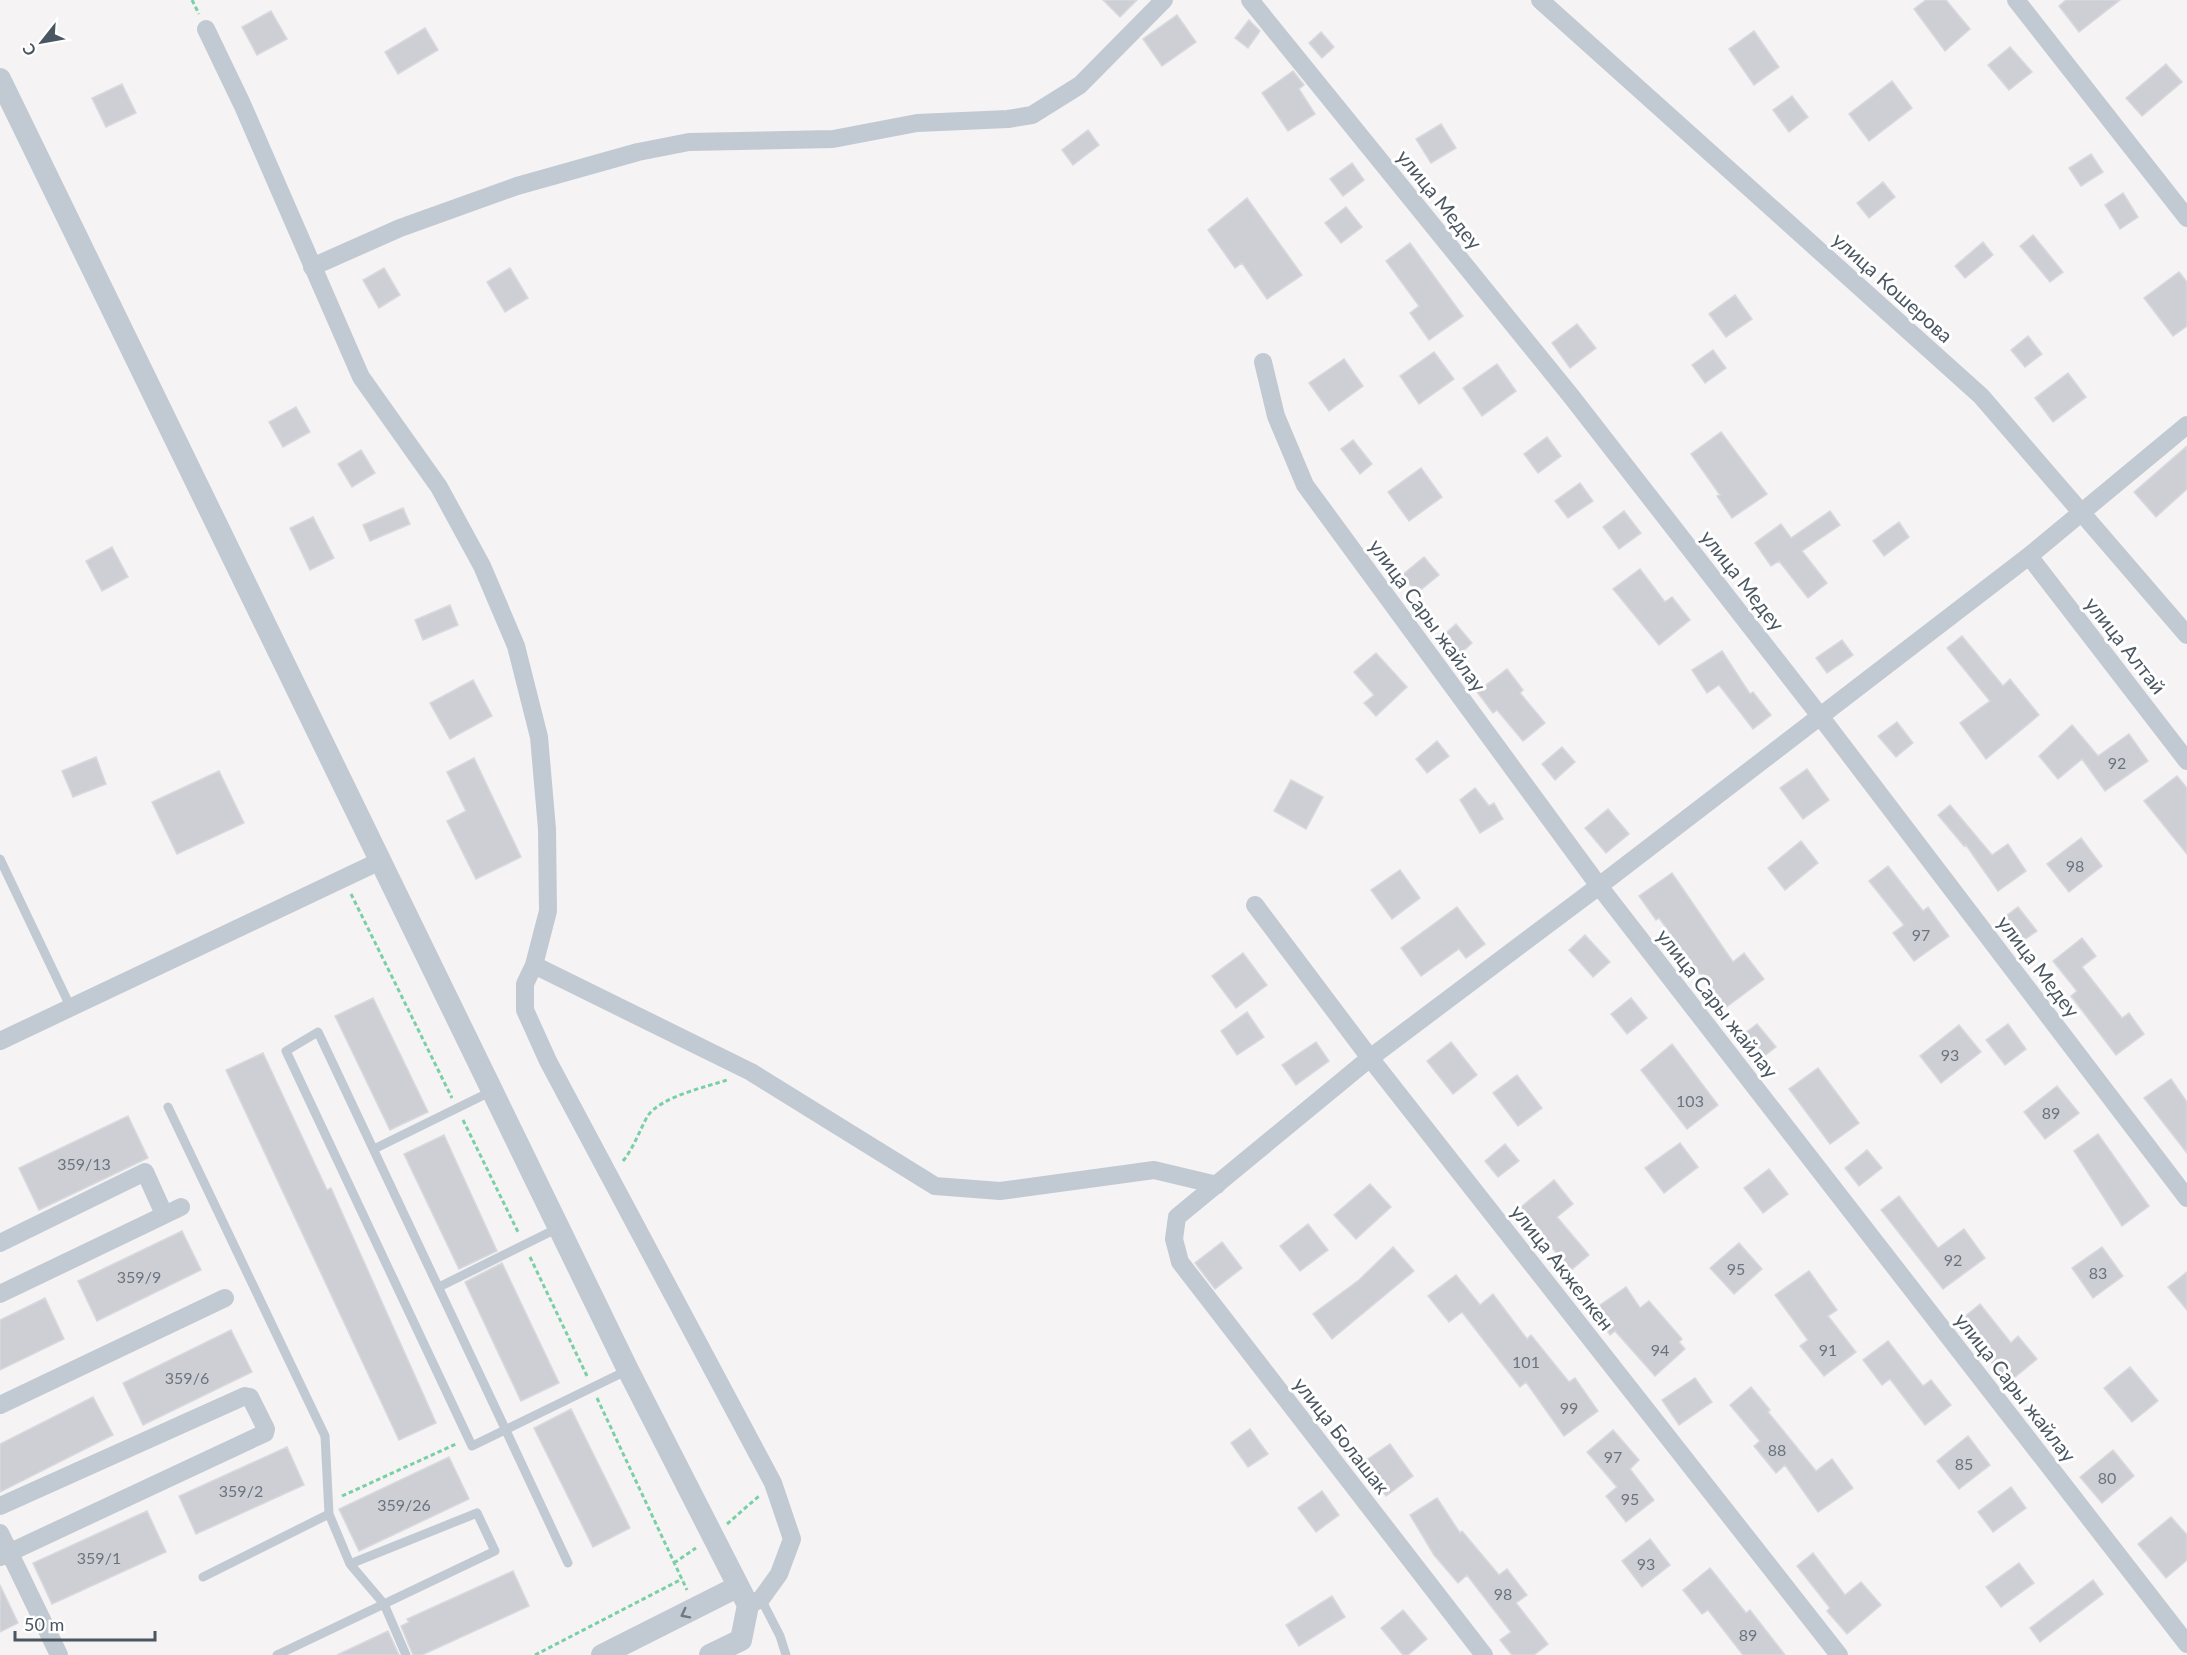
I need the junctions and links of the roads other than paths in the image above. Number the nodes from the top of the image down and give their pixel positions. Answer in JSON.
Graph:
{"nodes":[{"id":1,"x":1164,"y":0,"type":"edge"},
{"id":2,"x":1250,"y":0,"type":"edge"},
{"id":3,"x":1540,"y":0,"type":"edge"},
{"id":4,"x":2016,"y":0,"type":"edge"},
{"id":5,"x":206,"y":29,"type":"dead end"},
{"id":6,"x":0,"y":79,"type":"edge"},
{"id":7,"x":6,"y":106,"type":"edge"},
{"id":8,"x":2187,"y":218,"type":"edge"},
{"id":9,"x":312,"y":267,"type":"junction"},
{"id":10,"x":1263,"y":362,"type":"dead end"},
{"id":11,"x":2187,"y":425,"type":"edge"},
{"id":12,"x":2084,"y":512,"type":"junction"},
{"id":13,"x":2029,"y":556,"type":"junction"},
{"id":14,"x":2187,"y":635,"type":"edge"},
{"id":15,"x":1820,"y":716,"type":"junction"},
{"id":16,"x":2187,"y":761,"type":"edge"},
{"id":17,"x":0,"y":859,"type":"edge"},
{"id":18,"x":380,"y":861,"type":"junction"},
{"id":19,"x":1599,"y":886,"type":"junction"},
{"id":20,"x":1255,"y":905,"type":"dead end"},
{"id":21,"x":534,"y":965,"type":"junction"},
{"id":22,"x":71,"y":1008,"type":"junction"},
{"id":23,"x":0,"y":1041,"type":"edge"},
{"id":24,"x":1370,"y":1058,"type":"junction"},
{"id":25,"x":492,"y":1091,"type":"junction"},
{"id":26,"x":168,"y":1107,"type":"dead end"},
{"id":27,"x":374,"y":1149,"type":"junction"},
{"id":28,"x":1217,"y":1185,"type":"junction"},
{"id":29,"x":2187,"y":1198,"type":"edge"},
{"id":30,"x":558,"y":1227,"type":"junction"},
{"id":31,"x":0,"y":1243,"type":"edge"},
{"id":32,"x":439,"y":1287,"type":"junction"},
{"id":33,"x":0,"y":1294,"type":"edge"},
{"id":34,"x":225,"y":1298,"type":"dead end"},
{"id":35,"x":628,"y":1370,"type":"junction"},
{"id":36,"x":0,"y":1405,"type":"edge"},
{"id":37,"x":506,"y":1430,"type":"junction"},
{"id":38,"x":0,"y":1506,"type":"edge"},
{"id":39,"x":329,"y":1514,"type":"junction"},
{"id":40,"x":0,"y":1533,"type":"edge"},
{"id":41,"x":5,"y":1555,"type":"edge"},
{"id":42,"x":568,"y":1563,"type":"dead end"},
{"id":43,"x":350,"y":1564,"type":"junction"},
{"id":44,"x":203,"y":1577,"type":"dead end"},
{"id":45,"x":749,"y":1597,"type":"junction"},
{"id":46,"x":384,"y":1604,"type":"junction"},
{"id":47,"x":2187,"y":1644,"type":"edge"},
{"id":48,"x":59,"y":1655,"type":"edge"},
{"id":49,"x":277,"y":1655,"type":"edge"},
{"id":50,"x":406,"y":1655,"type":"edge"},
{"id":51,"x":602,"y":1655,"type":"edge"},
{"id":52,"x":710,"y":1655,"type":"edge"},
{"id":53,"x":786,"y":1655,"type":"edge"},
{"id":54,"x":1484,"y":1655,"type":"edge"},
{"id":55,"x":1839,"y":1655,"type":"edge"}],
"edges":[{"from":1,"to":9,"type":"street"},
{"from":2,"to":15,"type":"street","name":"улица Медеу"},
{"from":3,"to":12,"type":"street","name":"улица Кошерова"},
{"from":4,"to":8,"type":"street"},
{"from":5,"to":9,"type":"street"},
{"from":6,"to":7,"type":"street"},
{"from":7,"to":18,"type":"street"},
{"from":9,"to":21,"type":"street"},
{"from":10,"to":19,"type":"street","name":"улица Сары жайлау"},
{"from":11,"to":12,"type":"street"},
{"from":12,"to":13,"type":"street"},
{"from":12,"to":14,"type":"street","name":"улица Кошерова"},
{"from":13,"to":15,"type":"street"},
{"from":13,"to":16,"type":"street","name":"улица Алтай"},
{"from":15,"to":19,"type":"street"},
{"from":15,"to":29,"type":"street","name":"улица Медеу"},
{"from":17,"to":22,"type":"lane"},
{"from":18,"to":22,"type":"street"},
{"from":18,"to":25,"type":"street"},
{"from":19,"to":24,"type":"street"},
{"from":19,"to":47,"type":"street","name":"улица Сары жайлау"},
{"from":20,"to":24,"type":"street","name":"улица Акжелкен"},
{"from":21,"to":28,"type":"street"},
{"from":21,"to":45,"type":"street"},
{"from":22,"to":23,"type":"street"},
{"from":24,"to":28,"type":"street"},
{"from":24,"to":55,"type":"street","name":"улица Акжелкен"},
{"from":25,"to":27,"type":"lane"},
{"from":25,"to":30,"type":"street"},
{"from":26,"to":39,"type":"lane"},
{"from":27,"to":32,"type":"lane"},
{"from":27,"to":37,"type":"lane"},
{"from":28,"to":54,"type":"street","name":"улица Болашак"},
{"from":30,"to":32,"type":"lane"},
{"from":30,"to":35,"type":"street"},
{"from":31,"to":33,"type":"street"},
{"from":32,"to":37,"type":"lane"},
{"from":34,"to":36,"type":"street"},
{"from":35,"to":37,"type":"lane"},
{"from":35,"to":45,"type":"street"},
{"from":37,"to":42,"type":"lane"},
{"from":38,"to":41,"type":"street"},
{"from":39,"to":43,"type":"lane"},
{"from":39,"to":44,"type":"lane"},
{"from":40,"to":41,"type":"street"},
{"from":41,"to":48,"type":"street"},
{"from":43,"to":46,"type":"lane"},
{"from":43,"to":46,"type":"lane"},
{"from":45,"to":51,"type":"street","one_way":true},
{"from":45,"to":52,"type":"street"},
{"from":45,"to":53,"type":"lane"},
{"from":46,"to":49,"type":"lane"},
{"from":46,"to":50,"type":"lane"}]}
